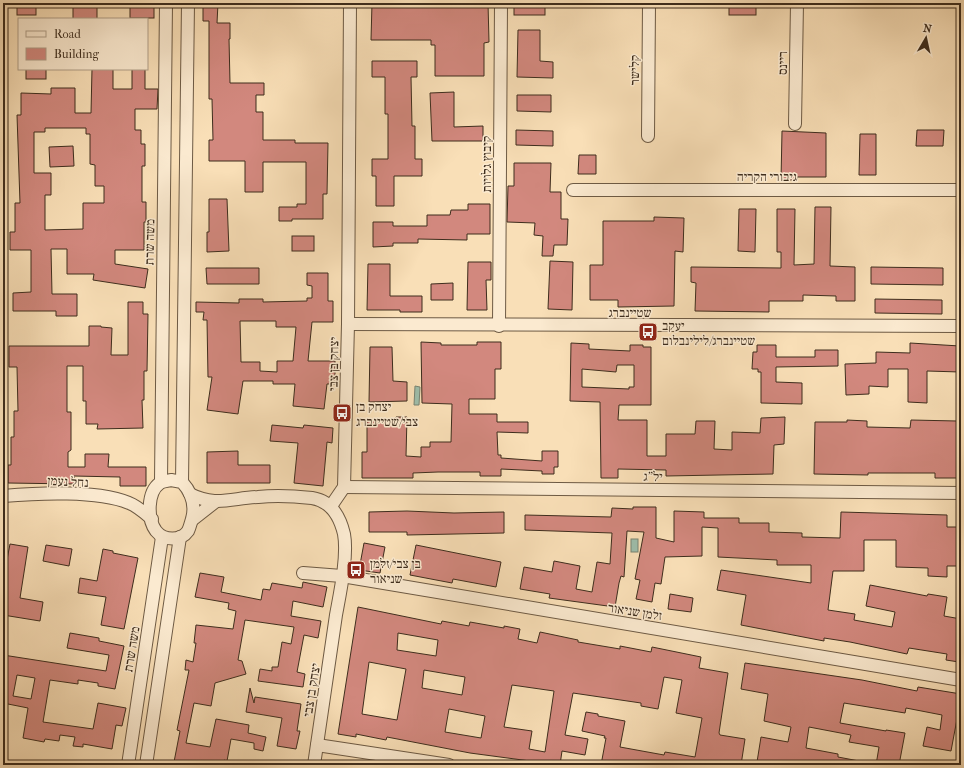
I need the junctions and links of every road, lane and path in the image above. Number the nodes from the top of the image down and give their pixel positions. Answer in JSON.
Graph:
{"nodes":[{"id":1,"x":166,"y":3,"type":"edge"},
{"id":2,"x":188,"y":3,"type":"edge"},
{"id":3,"x":350,"y":3,"type":"edge"},
{"id":4,"x":501,"y":3,"type":"edge"},
{"id":5,"x":649,"y":3,"type":"edge"},
{"id":6,"x":797,"y":3,"type":"edge"},
{"id":7,"x":795,"y":124,"type":"dead end"},
{"id":8,"x":648,"y":136,"type":"dead end"},
{"id":9,"x":573,"y":190,"type":"dead end"},
{"id":10,"x":961,"y":190,"type":"edge"},
{"id":11,"x":348,"y":324,"type":"junction"},
{"id":12,"x":499,"y":326,"type":"junction"},
{"id":13,"x":961,"y":326,"type":"edge"},
{"id":14,"x":160,"y":482,"type":"junction"},
{"id":15,"x":182,"y":482,"type":"junction"},
{"id":16,"x":344,"y":487,"type":"junction"},
{"id":17,"x":152,"y":493,"type":"junction"},
{"id":18,"x":961,"y":493,"type":"edge"},
{"id":19,"x":190,"y":494,"type":"junction"},
{"id":20,"x":3,"y":496,"type":"edge"},
{"id":21,"x":215,"y":502,"type":"junction"},
{"id":22,"x":130,"y":503,"type":"junction"},
{"id":23,"x":331,"y":506,"type":"junction"},
{"id":24,"x":152,"y":519,"type":"junction"},
{"id":25,"x":192,"y":520,"type":"junction"},
{"id":26,"x":162,"y":537,"type":"junction"},
{"id":27,"x":180,"y":538,"type":"junction"},
{"id":28,"x":303,"y":573,"type":"dead end"},
{"id":29,"x":342,"y":576,"type":"junction"},
{"id":30,"x":961,"y":680,"type":"edge"},
{"id":31,"x":317,"y":745,"type":"junction"},
{"id":32,"x":128,"y":765,"type":"edge"},
{"id":33,"x":146,"y":765,"type":"edge"},
{"id":34,"x":314,"y":765,"type":"edge"},
{"id":35,"x":449,"y":765,"type":"edge"}],
"edges":[{"from":1,"to":14,"type":"street","name":"משה שרת"},
{"from":2,"to":15,"type":"street"},
{"from":3,"to":11,"type":"street","name":"יצחק בן צבי"},
{"from":4,"to":12,"type":"street","name":"קיבוץ גלויות"},
{"from":5,"to":8,"type":"street","name":"קלישר"},
{"from":6,"to":7,"type":"street","name":"ריינס"},
{"from":9,"to":10,"type":"street","name":"גיבורי הקריה"},
{"from":11,"to":12,"type":"street","name":"שטיינברג"},
{"from":11,"to":16,"type":"street","name":"יצחק בן צבי"},
{"from":12,"to":13,"type":"street","name":"שטיינברג"},
{"from":14,"to":15,"type":"street"},
{"from":14,"to":17,"type":"street"},
{"from":15,"to":19,"type":"street"},
{"from":16,"to":18,"type":"street","name":"יל\"ג"},
{"from":16,"to":23,"type":"street"},
{"from":17,"to":22,"type":"street"},
{"from":17,"to":24,"type":"street"},
{"from":19,"to":21,"type":"street"},
{"from":19,"to":25,"type":"street"},
{"from":20,"to":22,"type":"street","name":"נחל נעמן"},
{"from":21,"to":23,"type":"street"},
{"from":21,"to":25,"type":"street"},
{"from":22,"to":24,"type":"street","name":"נחל נעמן"},
{"from":23,"to":29,"type":"street","name":"יצחק בן צבי"},
{"from":24,"to":26,"type":"street"},
{"from":25,"to":27,"type":"street"},
{"from":26,"to":27,"type":"street"},
{"from":26,"to":32,"type":"street","name":"משה שרת"},
{"from":27,"to":33,"type":"street"},
{"from":28,"to":29,"type":"street","name":"זלמן שניאור"},
{"from":29,"to":30,"type":"street","name":"זלמן שניאור"},
{"from":29,"to":31,"type":"street","name":"יצחק בן צבי"},
{"from":31,"to":34,"type":"street","name":"יצחק בן צבי"},
{"from":31,"to":35,"type":"street"}]}
